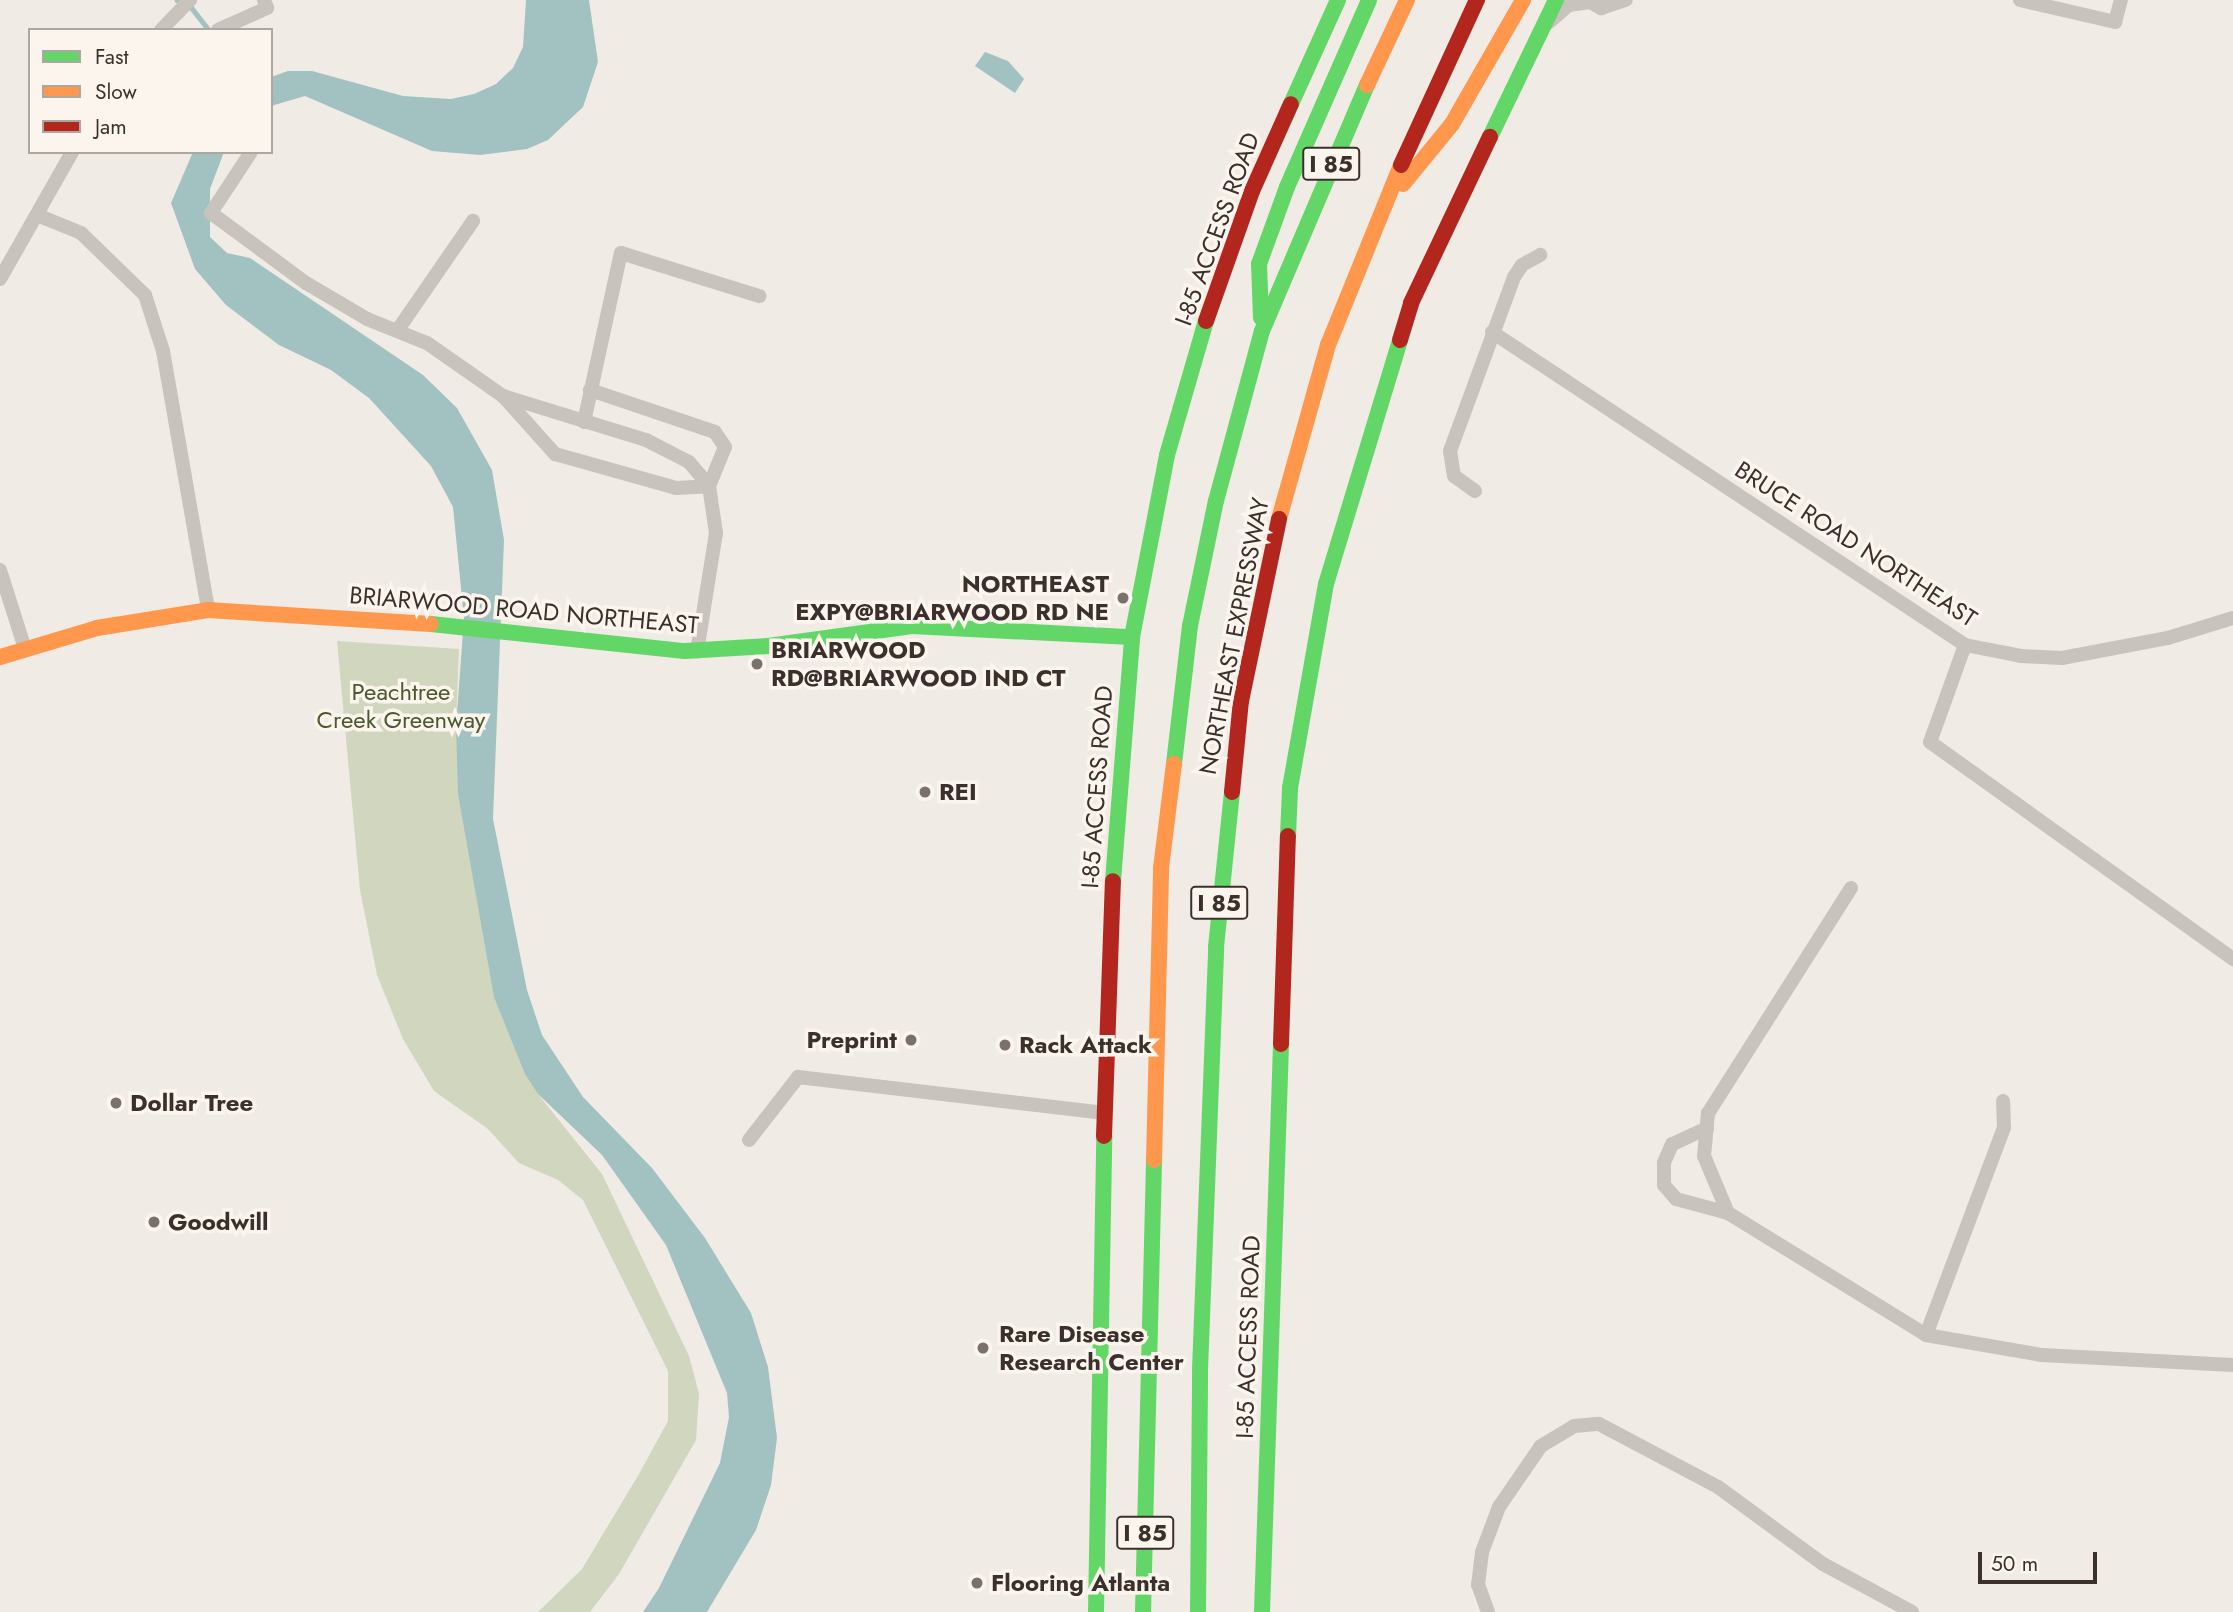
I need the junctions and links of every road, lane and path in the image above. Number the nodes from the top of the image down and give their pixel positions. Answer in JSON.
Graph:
{"nodes":[{"id":1,"x":190,"y":0,"type":"edge"},
{"id":2,"x":264,"y":0,"type":"edge"},
{"id":3,"x":1338,"y":0,"type":"edge"},
{"id":4,"x":1369,"y":0,"type":"edge"},
{"id":5,"x":1407,"y":0,"type":"edge"},
{"id":6,"x":1477,"y":0,"type":"edge"},
{"id":7,"x":1523,"y":0,"type":"edge"},
{"id":8,"x":1556,"y":0,"type":"edge"},
{"id":9,"x":1626,"y":0,"type":"edge"},
{"id":10,"x":2020,"y":0,"type":"edge"},
{"id":11,"x":2121,"y":0,"type":"edge"},
{"id":12,"x":1590,"y":1,"type":"edge"},
{"id":13,"x":163,"y":28,"type":"edge"},
{"id":14,"x":222,"y":28,"type":"edge"},
{"id":15,"x":1542,"y":29,"type":"junction"},
{"id":16,"x":71,"y":154,"type":"edge"},
{"id":17,"x":250,"y":154,"type":"edge"},
{"id":18,"x":37,"y":215,"type":"junction"},
{"id":19,"x":1378,"y":215,"type":"junction"},
{"id":20,"x":473,"y":221,"type":"dead end"},
{"id":21,"x":1540,"y":256,"type":"dead end"},
{"id":22,"x":0,"y":279,"type":"edge"},
{"id":23,"x":759,"y":296,"type":"dead end"},
{"id":24,"x":397,"y":331,"type":"junction"},
{"id":25,"x":1262,"y":331,"type":"junction"},
{"id":26,"x":1492,"y":332,"type":"junction"},
{"id":27,"x":590,"y":390,"type":"junction"},
{"id":28,"x":503,"y":396,"type":"junction"},
{"id":29,"x":584,"y":422,"type":"junction"},
{"id":30,"x":709,"y":486,"type":"junction"},
{"id":31,"x":1475,"y":491,"type":"dead end"},
{"id":32,"x":0,"y":570,"type":"edge"},
{"id":33,"x":208,"y":610,"type":"junction"},
{"id":34,"x":2233,"y":618,"type":"edge"},
{"id":35,"x":1132,"y":637,"type":"junction"},
{"id":36,"x":1965,"y":645,"type":"junction"},
{"id":37,"x":25,"y":649,"type":"junction"},
{"id":38,"x":697,"y":651,"type":"junction"},
{"id":39,"x":0,"y":657,"type":"edge"},
{"id":40,"x":1851,"y":888,"type":"dead end"},
{"id":41,"x":2233,"y":959,"type":"edge"},
{"id":42,"x":2003,"y":1101,"type":"dead end"},
{"id":43,"x":1105,"y":1113,"type":"junction"},
{"id":44,"x":1707,"y":1128,"type":"junction"},
{"id":45,"x":749,"y":1140,"type":"dead end"},
{"id":46,"x":1728,"y":1213,"type":"junction"},
{"id":47,"x":1926,"y":1335,"type":"junction"},
{"id":48,"x":2233,"y":1365,"type":"edge"},
{"id":49,"x":1096,"y":1612,"type":"edge"},
{"id":50,"x":1143,"y":1612,"type":"edge"},
{"id":51,"x":1198,"y":1612,"type":"edge"},
{"id":52,"x":1262,"y":1612,"type":"edge"},
{"id":53,"x":1488,"y":1612,"type":"edge"},
{"id":54,"x":1912,"y":1612,"type":"edge"}],
"edges":[{"from":1,"to":13,"type":"street"},
{"from":2,"to":14,"type":"street"},
{"from":3,"to":35,"type":"main road","name":"I-85 ACCESS ROAD"},
{"from":4,"to":25,"type":"main road"},
{"from":5,"to":25,"type":"main road","name":"NORTHEAST EXPRESSWAY","number":"I 85"},
{"from":6,"to":19,"type":"main road","name":"NORTHEAST EXPRESSWAY","number":"I 85"},
{"from":7,"to":19,"type":"main road"},
{"from":8,"to":15,"type":"main road","name":"I-85 ACCESS ROAD"},
{"from":9,"to":12,"type":"street"},
{"from":10,"to":11,"type":"street"},
{"from":12,"to":15,"type":"street"},
{"from":15,"to":52,"type":"main road","name":"I-85 ACCESS ROAD"},
{"from":16,"to":18,"type":"street"},
{"from":17,"to":24,"type":"street"},
{"from":18,"to":22,"type":"street"},
{"from":18,"to":33,"type":"street"},
{"from":19,"to":51,"type":"main road","name":"NORTHEAST EXPRESSWAY","number":"I 85"},
{"from":20,"to":24,"type":"street"},
{"from":21,"to":26,"type":"street"},
{"from":23,"to":27,"type":"street"},
{"from":24,"to":28,"type":"street"},
{"from":25,"to":50,"type":"main road","name":"NORTHEAST EXPRESSWAY","number":"I 85"},
{"from":26,"to":31,"type":"street"},
{"from":26,"to":36,"type":"street","name":"BRUCE ROAD NORTHEAST"},
{"from":27,"to":29,"type":"street"},
{"from":27,"to":30,"type":"street"},
{"from":28,"to":29,"type":"street"},
{"from":28,"to":30,"type":"street"},
{"from":29,"to":30,"type":"street"},
{"from":30,"to":38,"type":"street"},
{"from":32,"to":37,"type":"street"},
{"from":33,"to":37,"type":"main road","name":"BRIARWOOD ROAD NORTHEAST"},
{"from":33,"to":38,"type":"main road","name":"BRIARWOOD ROAD NORTHEAST"},
{"from":34,"to":36,"type":"street","name":"BRUCE ROAD NORTHEAST"},
{"from":35,"to":38,"type":"main road","name":"BRIARWOOD ROAD NORTHEAST"},
{"from":35,"to":43,"type":"main road","name":"I-85 ACCESS ROAD"},
{"from":36,"to":41,"type":"street"},
{"from":37,"to":39,"type":"main road","name":"BRIARWOOD ROAD NORTHEAST"},
{"from":40,"to":44,"type":"street"},
{"from":42,"to":47,"type":"street"},
{"from":43,"to":45,"type":"street"},
{"from":43,"to":49,"type":"main road","name":"I-85 ACCESS ROAD"},
{"from":44,"to":46,"type":"street"},
{"from":44,"to":46,"type":"street"},
{"from":46,"to":47,"type":"street"},
{"from":47,"to":48,"type":"street"},
{"from":53,"to":54,"type":"street"}]}
